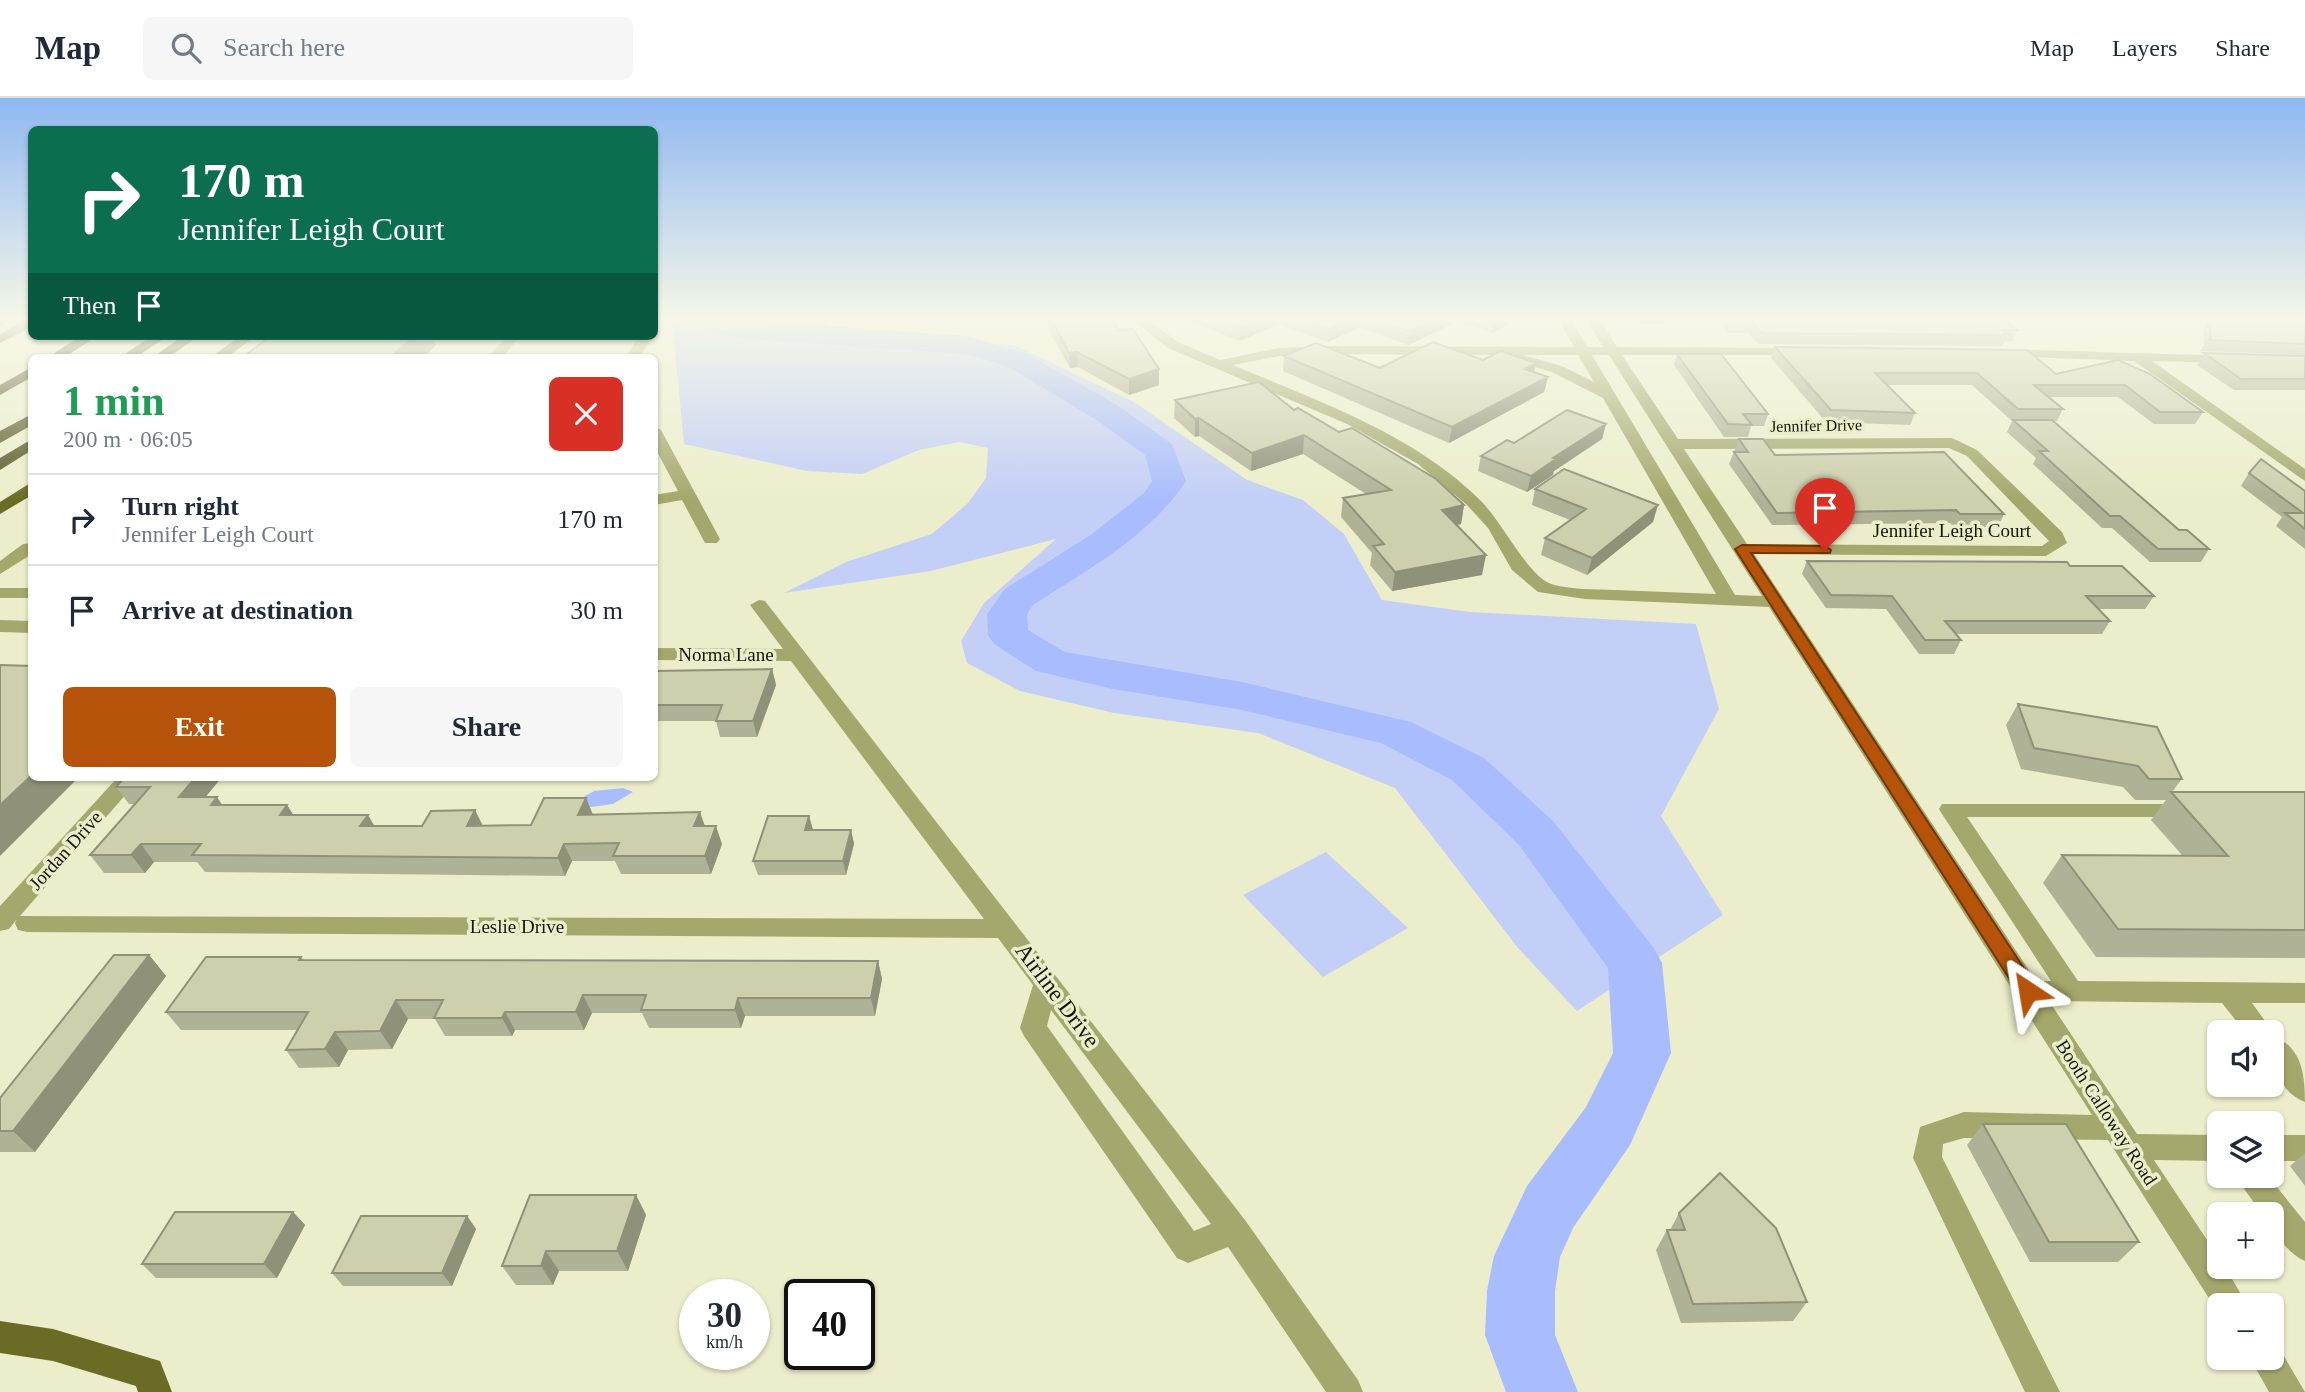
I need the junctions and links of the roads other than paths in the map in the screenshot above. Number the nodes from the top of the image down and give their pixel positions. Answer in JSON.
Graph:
{"nodes":[{"id":1,"x":20,"y":379,"type":"edge"},
{"id":2,"x":1250,"y":379,"type":"edge"},
{"id":3,"x":1578,"y":379,"type":"edge"},
{"id":4,"x":1599,"y":379,"type":"edge"},
{"id":5,"x":1631,"y":379,"type":"edge"},
{"id":6,"x":2169,"y":379,"type":"edge"},
{"id":7,"x":0,"y":391,"type":"edge"},
{"id":8,"x":1609,"y":396,"type":"junction"},
{"id":9,"x":28,"y":420,"type":"edge"},
{"id":10,"x":0,"y":438,"type":"edge"},
{"id":11,"x":1673,"y":444,"type":"junction"},
{"id":12,"x":1958,"y":444,"type":"joint"},
{"id":13,"x":28,"y":446,"type":"edge"},
{"id":14,"x":660,"y":452,"type":"edge"},
{"id":15,"x":0,"y":466,"type":"edge"},
{"id":16,"x":674,"y":468,"type":"junction"},
{"id":17,"x":658,"y":470,"type":"edge"},
{"id":18,"x":2305,"y":476,"type":"edge"},
{"id":19,"x":28,"y":490,"type":"edge"},
{"id":20,"x":688,"y":494,"type":"junction"},
{"id":21,"x":658,"y":499,"type":"edge"},
{"id":22,"x":0,"y":509,"type":"edge"},
{"id":23,"x":711,"y":539,"type":"dead end"},
{"id":24,"x":1742,"y":549,"type":"junction"},
{"id":25,"x":28,"y":550,"type":"edge"},
{"id":26,"x":0,"y":569,"type":"edge"},
{"id":27,"x":0,"y":593,"type":"edge"},
{"id":28,"x":28,"y":593,"type":"edge"},
{"id":29,"x":1729,"y":600,"type":"junction"},
{"id":30,"x":1777,"y":602,"type":"junction"},
{"id":31,"x":759,"y":605,"type":"dead end"},
{"id":32,"x":0,"y":626,"type":"edge"},
{"id":33,"x":28,"y":627,"type":"edge"},
{"id":34,"x":658,"y":654,"type":"edge"},
{"id":35,"x":797,"y":655,"type":"junction"},
{"id":36,"x":127,"y":781,"type":"edge"},
{"id":37,"x":1910,"y":809,"type":"junction"},
{"id":38,"x":2209,"y":809,"type":"edge"},
{"id":39,"x":1950,"y":810,"type":"junction"},
{"id":40,"x":9,"y":918,"type":"edge"},
{"id":41,"x":1007,"y":929,"type":"junction"},
{"id":42,"x":1047,"y":981,"type":"junction"},
{"id":43,"x":2028,"y":991,"type":"junction"},
{"id":44,"x":2071,"y":992,"type":"junction"},
{"id":45,"x":2228,"y":992,"type":"junction"},
{"id":46,"x":2305,"y":993,"type":"edge"},
{"id":47,"x":2250,"y":1020,"type":"edge"},
{"id":48,"x":2284,"y":1063,"type":"edge"},
{"id":49,"x":2305,"y":1090,"type":"edge"},
{"id":50,"x":2123,"y":1138,"type":"junction"},
{"id":51,"x":2207,"y":1147,"type":"edge"},
{"id":52,"x":2305,"y":1147,"type":"edge"},
{"id":53,"x":2284,"y":1148,"type":"edge"},
{"id":54,"x":2259,"y":1188,"type":"edge"},
{"id":55,"x":1234,"y":1230,"type":"junction"},
{"id":56,"x":2305,"y":1246,"type":"edge"},
{"id":57,"x":2224,"y":1293,"type":"edge"},
{"id":58,"x":0,"y":1337,"type":"edge"},
{"id":59,"x":2274,"y":1370,"type":"edge"},
{"id":60,"x":155,"y":1392,"type":"edge"},
{"id":61,"x":1346,"y":1392,"type":"edge"},
{"id":62,"x":2043,"y":1392,"type":"edge"},
{"id":63,"x":2288,"y":1392,"type":"edge"}],
"edges":[{"from":1,"to":7,"type":"highway"},
{"from":2,"to":29,"type":"street"},
{"from":3,"to":8,"type":"street"},
{"from":4,"to":8,"type":"street"},
{"from":5,"to":11,"type":"street","name":"Booth Calloway Road"},
{"from":6,"to":18,"type":"street"},
{"from":8,"to":29,"type":"street"},
{"from":9,"to":10,"type":"highway"},
{"from":11,"to":12,"type":"street","name":"Jennifer Drive"},
{"from":11,"to":24,"type":"street","name":"Booth Calloway Road"},
{"from":12,"to":24,"type":"street","name":"Jennifer Leigh Court"},
{"from":13,"to":15,"type":"highway"},
{"from":14,"to":16,"type":"street"},
{"from":16,"to":17,"type":"street"},
{"from":16,"to":20,"type":"street"},
{"from":19,"to":22,"type":"main road"},
{"from":20,"to":21,"type":"street"},
{"from":20,"to":23,"type":"street"},
{"from":24,"to":30,"type":"street","name":"Booth Calloway Road"},
{"from":25,"to":26,"type":"street"},
{"from":27,"to":28,"type":"street"},
{"from":29,"to":30,"type":"street"},
{"from":30,"to":37,"type":"street","name":"Booth Calloway Road"},
{"from":31,"to":35,"type":"street","name":"Airline Drive"},
{"from":32,"to":33,"type":"street"},
{"from":34,"to":35,"type":"street","name":"Norma Lane"},
{"from":35,"to":41,"type":"street","name":"Airline Drive"},
{"from":36,"to":40,"type":"street","name":"Jordan Drive"},
{"from":37,"to":39,"type":"street"},
{"from":37,"to":43,"type":"street","name":"Booth Calloway Road"},
{"from":38,"to":39,"type":"street"},
{"from":39,"to":44,"type":"street"},
{"from":40,"to":41,"type":"street","name":"Leslie Drive"},
{"from":41,"to":42,"type":"street","name":"Airline Drive"},
{"from":42,"to":55,"type":"street","name":"Airline Drive"},
{"from":42,"to":55,"type":"street"},
{"from":43,"to":44,"type":"street"},
{"from":43,"to":50,"type":"street","name":"Booth Calloway Road"},
{"from":44,"to":45,"type":"street"},
{"from":45,"to":46,"type":"street"},
{"from":45,"to":47,"type":"street"},
{"from":48,"to":49,"type":"street"},
{"from":50,"to":51,"type":"street"},
{"from":50,"to":57,"type":"street","name":"Booth Calloway Road"},
{"from":50,"to":62,"type":"street"},
{"from":52,"to":53,"type":"street"},
{"from":54,"to":56,"type":"street"},
{"from":55,"to":61,"type":"street","name":"Airline Drive"},
{"from":58,"to":60,"type":"main road"},
{"from":59,"to":63,"type":"street"}]}
